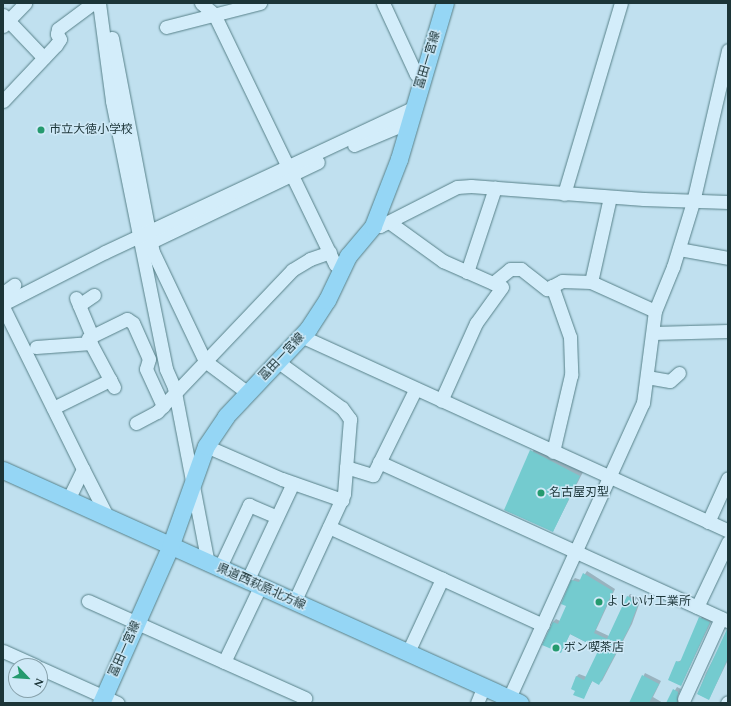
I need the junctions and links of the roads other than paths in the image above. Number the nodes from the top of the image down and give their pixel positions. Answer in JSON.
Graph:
{"nodes":[{"id":1,"x":25,"y":3,"type":"edge"},
{"id":2,"x":93,"y":3,"type":"edge"},
{"id":3,"x":99,"y":3,"type":"edge"},
{"id":4,"x":105,"y":3,"type":"edge"},
{"id":5,"x":201,"y":3,"type":"edge"},
{"id":6,"x":260,"y":3,"type":"edge"},
{"id":7,"x":383,"y":3,"type":"edge"},
{"id":8,"x":445,"y":3,"type":"edge"},
{"id":9,"x":621,"y":3,"type":"edge"},
{"id":10,"x":214,"y":14,"type":"junction"},
{"id":11,"x":5,"y":20,"type":"edge"},
{"id":12,"x":166,"y":27,"type":"dead end"},
{"id":13,"x":728,"y":50,"type":"edge"},
{"id":14,"x":44,"y":58,"type":"junction"},
{"id":15,"x":726,"y":66,"type":"edge"},
{"id":16,"x":422,"y":80,"type":"junction"},
{"id":17,"x":3,"y":101,"type":"edge"},
{"id":18,"x":411,"y":115,"type":"junction"},
{"id":19,"x":290,"y":171,"type":"junction"},
{"id":20,"x":495,"y":188,"type":"junction"},
{"id":21,"x":564,"y":194,"type":"junction"},
{"id":22,"x":610,"y":197,"type":"junction"},
{"id":23,"x":693,"y":202,"type":"junction"},
{"id":24,"x":728,"y":202,"type":"edge"},
{"id":25,"x":381,"y":224,"type":"junction"},
{"id":26,"x":146,"y":237,"type":"junction"},
{"id":27,"x":679,"y":249,"type":"junction"},
{"id":28,"x":330,"y":252,"type":"junction"},
{"id":29,"x":728,"y":258,"type":"edge"},
{"id":30,"x":341,"y":267,"type":"junction"},
{"id":31,"x":467,"y":272,"type":"junction"},
{"id":32,"x":591,"y":282,"type":"junction"},
{"id":33,"x":492,"y":283,"type":"junction"},
{"id":34,"x":14,"y":286,"type":"dead end"},
{"id":35,"x":552,"y":286,"type":"junction"},
{"id":36,"x":3,"y":293,"type":"edge"},
{"id":37,"x":94,"y":296,"type":"dead end"},
{"id":38,"x":3,"y":306,"type":"edge"},
{"id":39,"x":655,"y":311,"type":"junction"},
{"id":40,"x":728,"y":331,"type":"edge"},
{"id":41,"x":653,"y":332,"type":"junction"},
{"id":42,"x":301,"y":336,"type":"junction"},
{"id":43,"x":91,"y":340,"type":"junction"},
{"id":44,"x":36,"y":347,"type":"dead end"},
{"id":45,"x":205,"y":361,"type":"junction"},
{"id":46,"x":277,"y":361,"type":"junction"},
{"id":47,"x":679,"y":373,"type":"dead end"},
{"id":48,"x":647,"y":377,"type":"junction"},
{"id":49,"x":415,"y":390,"type":"junction"},
{"id":50,"x":248,"y":393,"type":"junction"},
{"id":51,"x":175,"y":394,"type":"junction"},
{"id":52,"x":441,"y":401,"type":"junction"},
{"id":53,"x":162,"y":406,"type":"junction"},
{"id":54,"x":53,"y":408,"type":"junction"},
{"id":55,"x":136,"y":423,"type":"dead end"},
{"id":56,"x":206,"y":446,"type":"junction"},
{"id":57,"x":553,"y":452,"type":"junction"},
{"id":58,"x":379,"y":462,"type":"junction"},
{"id":59,"x":346,"y":467,"type":"junction"},
{"id":60,"x":3,"y":470,"type":"edge"},
{"id":61,"x":83,"y":470,"type":"junction"},
{"id":62,"x":610,"y":477,"type":"junction"},
{"id":63,"x":728,"y":478,"type":"edge"},
{"id":64,"x":192,"y":483,"type":"junction"},
{"id":65,"x":293,"y":483,"type":"junction"},
{"id":66,"x":68,"y":500,"type":"junction"},
{"id":67,"x":342,"y":500,"type":"junction"},
{"id":68,"x":277,"y":517,"type":"junction"},
{"id":69,"x":108,"y":518,"type":"junction"},
{"id":70,"x":708,"y":522,"type":"junction"},
{"id":71,"x":329,"y":527,"type":"junction"},
{"id":72,"x":728,"y":531,"type":"edge"},
{"id":73,"x":728,"y":542,"type":"edge"},
{"id":74,"x":170,"y":547,"type":"junction"},
{"id":75,"x":577,"y":554,"type":"junction"},
{"id":76,"x":214,"y":566,"type":"junction"},
{"id":77,"x":442,"y":579,"type":"junction"},
{"id":78,"x":254,"y":584,"type":"junction"},
{"id":79,"x":88,"y":601,"type":"dead end"},
{"id":80,"x":294,"y":602,"type":"junction"},
{"id":81,"x":697,"y":608,"type":"junction"},
{"id":82,"x":724,"y":620,"type":"edge"},
{"id":83,"x":136,"y":623,"type":"junction"},
{"id":84,"x":543,"y":625,"type":"junction"},
{"id":85,"x":3,"y":651,"type":"edge"},
{"id":86,"x":408,"y":652,"type":"junction"},
{"id":87,"x":18,"y":658,"type":"edge"},
{"id":88,"x":224,"y":662,"type":"junction"},
{"id":89,"x":48,"y":672,"type":"edge"},
{"id":90,"x":484,"y":686,"type":"junction"},
{"id":91,"x":305,"y":698,"type":"dead end"},
{"id":92,"x":684,"y":699,"type":"dead end"},
{"id":93,"x":515,"y":700,"type":"edge"},
{"id":94,"x":108,"y":701,"type":"edge"},
{"id":95,"x":476,"y":703,"type":"edge"}],
"edges":[{"from":1,"to":11,"type":"street"},
{"from":2,"to":14,"type":"street"},
{"from":3,"to":26,"type":"street"},
{"from":4,"to":26,"type":"street"},
{"from":5,"to":10,"type":"street"},
{"from":6,"to":10,"type":"street"},
{"from":7,"to":16,"type":"street"},
{"from":8,"to":16,"type":"main road","name":"冨田一宮線"},
{"from":9,"to":21,"type":"street"},
{"from":10,"to":12,"type":"street"},
{"from":10,"to":19,"type":"street"},
{"from":11,"to":14,"type":"street"},
{"from":13,"to":15,"type":"street"},
{"from":14,"to":17,"type":"street"},
{"from":15,"to":23,"type":"street"},
{"from":16,"to":18,"type":"main road","name":"冨田一宮線"},
{"from":18,"to":19,"type":"street"},
{"from":18,"to":25,"type":"main road","name":"冨田一宮線"},
{"from":19,"to":26,"type":"street"},
{"from":19,"to":28,"type":"street"},
{"from":20,"to":21,"type":"street"},
{"from":20,"to":25,"type":"street"},
{"from":20,"to":31,"type":"street"},
{"from":21,"to":22,"type":"street"},
{"from":22,"to":23,"type":"street"},
{"from":22,"to":32,"type":"street"},
{"from":23,"to":24,"type":"street"},
{"from":23,"to":27,"type":"street"},
{"from":25,"to":30,"type":"main road","name":"冨田一宮線"},
{"from":25,"to":31,"type":"street"},
{"from":26,"to":38,"type":"street"},
{"from":26,"to":45,"type":"street"},
{"from":26,"to":51,"type":"street"},
{"from":27,"to":29,"type":"street"},
{"from":27,"to":39,"type":"street"},
{"from":28,"to":30,"type":"street"},
{"from":28,"to":45,"type":"street"},
{"from":30,"to":42,"type":"main road","name":"冨田一宮線"},
{"from":31,"to":33,"type":"street"},
{"from":32,"to":35,"type":"street"},
{"from":32,"to":39,"type":"street"},
{"from":33,"to":35,"type":"street"},
{"from":33,"to":52,"type":"street"},
{"from":34,"to":36,"type":"street"},
{"from":35,"to":57,"type":"street"},
{"from":37,"to":43,"type":"street"},
{"from":38,"to":54,"type":"street"},
{"from":39,"to":41,"type":"street"},
{"from":40,"to":41,"type":"street"},
{"from":41,"to":48,"type":"street"},
{"from":42,"to":46,"type":"main road","name":"冨田一宮線"},
{"from":42,"to":49,"type":"street"},
{"from":43,"to":44,"type":"street"},
{"from":43,"to":53,"type":"street"},
{"from":43,"to":54,"type":"street"},
{"from":45,"to":50,"type":"street"},
{"from":45,"to":51,"type":"street"},
{"from":46,"to":50,"type":"main road","name":"冨田一宮線"},
{"from":46,"to":59,"type":"street"},
{"from":47,"to":48,"type":"street"},
{"from":48,"to":62,"type":"street"},
{"from":49,"to":52,"type":"street"},
{"from":49,"to":58,"type":"street"},
{"from":50,"to":56,"type":"main road","name":"冨田一宮線"},
{"from":51,"to":53,"type":"street"},
{"from":51,"to":64,"type":"street"},
{"from":52,"to":57,"type":"street"},
{"from":53,"to":55,"type":"street"},
{"from":54,"to":61,"type":"street"},
{"from":56,"to":64,"type":"main road","name":"冨田一宮線"},
{"from":56,"to":65,"type":"street"},
{"from":57,"to":62,"type":"street"},
{"from":58,"to":59,"type":"street"},
{"from":58,"to":75,"type":"street"},
{"from":59,"to":67,"type":"street"},
{"from":60,"to":66,"type":"main road","name":"県道西萩原北方線"},
{"from":61,"to":66,"type":"street"},
{"from":61,"to":69,"type":"street"},
{"from":62,"to":70,"type":"street"},
{"from":62,"to":75,"type":"street"},
{"from":63,"to":70,"type":"street"},
{"from":64,"to":74,"type":"main road","name":"冨田一宮線"},
{"from":64,"to":76,"type":"street"},
{"from":65,"to":67,"type":"street"},
{"from":65,"to":68,"type":"street"},
{"from":66,"to":69,"type":"main road","name":"県道西萩原北方線"},
{"from":67,"to":71,"type":"street"},
{"from":68,"to":76,"type":"street"},
{"from":68,"to":78,"type":"street"},
{"from":69,"to":74,"type":"main road","name":"県道西萩原北方線"},
{"from":70,"to":72,"type":"street"},
{"from":71,"to":77,"type":"street"},
{"from":71,"to":80,"type":"street"},
{"from":73,"to":81,"type":"street"},
{"from":74,"to":76,"type":"main road","name":"県道西萩原北方線"},
{"from":74,"to":83,"type":"main road","name":"冨田一宮線"},
{"from":75,"to":81,"type":"street"},
{"from":75,"to":84,"type":"street"},
{"from":76,"to":78,"type":"main road","name":"県道西萩原北方線"},
{"from":77,"to":84,"type":"street"},
{"from":77,"to":86,"type":"street"},
{"from":78,"to":80,"type":"main road","name":"県道西萩原北方線"},
{"from":78,"to":88,"type":"street"},
{"from":79,"to":83,"type":"street"},
{"from":80,"to":86,"type":"main road","name":"県道西萩原北方線"},
{"from":81,"to":82,"type":"street"},
{"from":82,"to":92,"type":"street"},
{"from":83,"to":88,"type":"street"},
{"from":83,"to":94,"type":"main road","name":"冨田一宮線"},
{"from":84,"to":93,"type":"street"},
{"from":85,"to":87,"type":"street"},
{"from":86,"to":90,"type":"main road","name":"県道西萩原北方線"},
{"from":88,"to":91,"type":"street"},
{"from":89,"to":94,"type":"street"},
{"from":90,"to":93,"type":"main road","name":"県道西萩原北方線"},
{"from":90,"to":95,"type":"street"}]}
